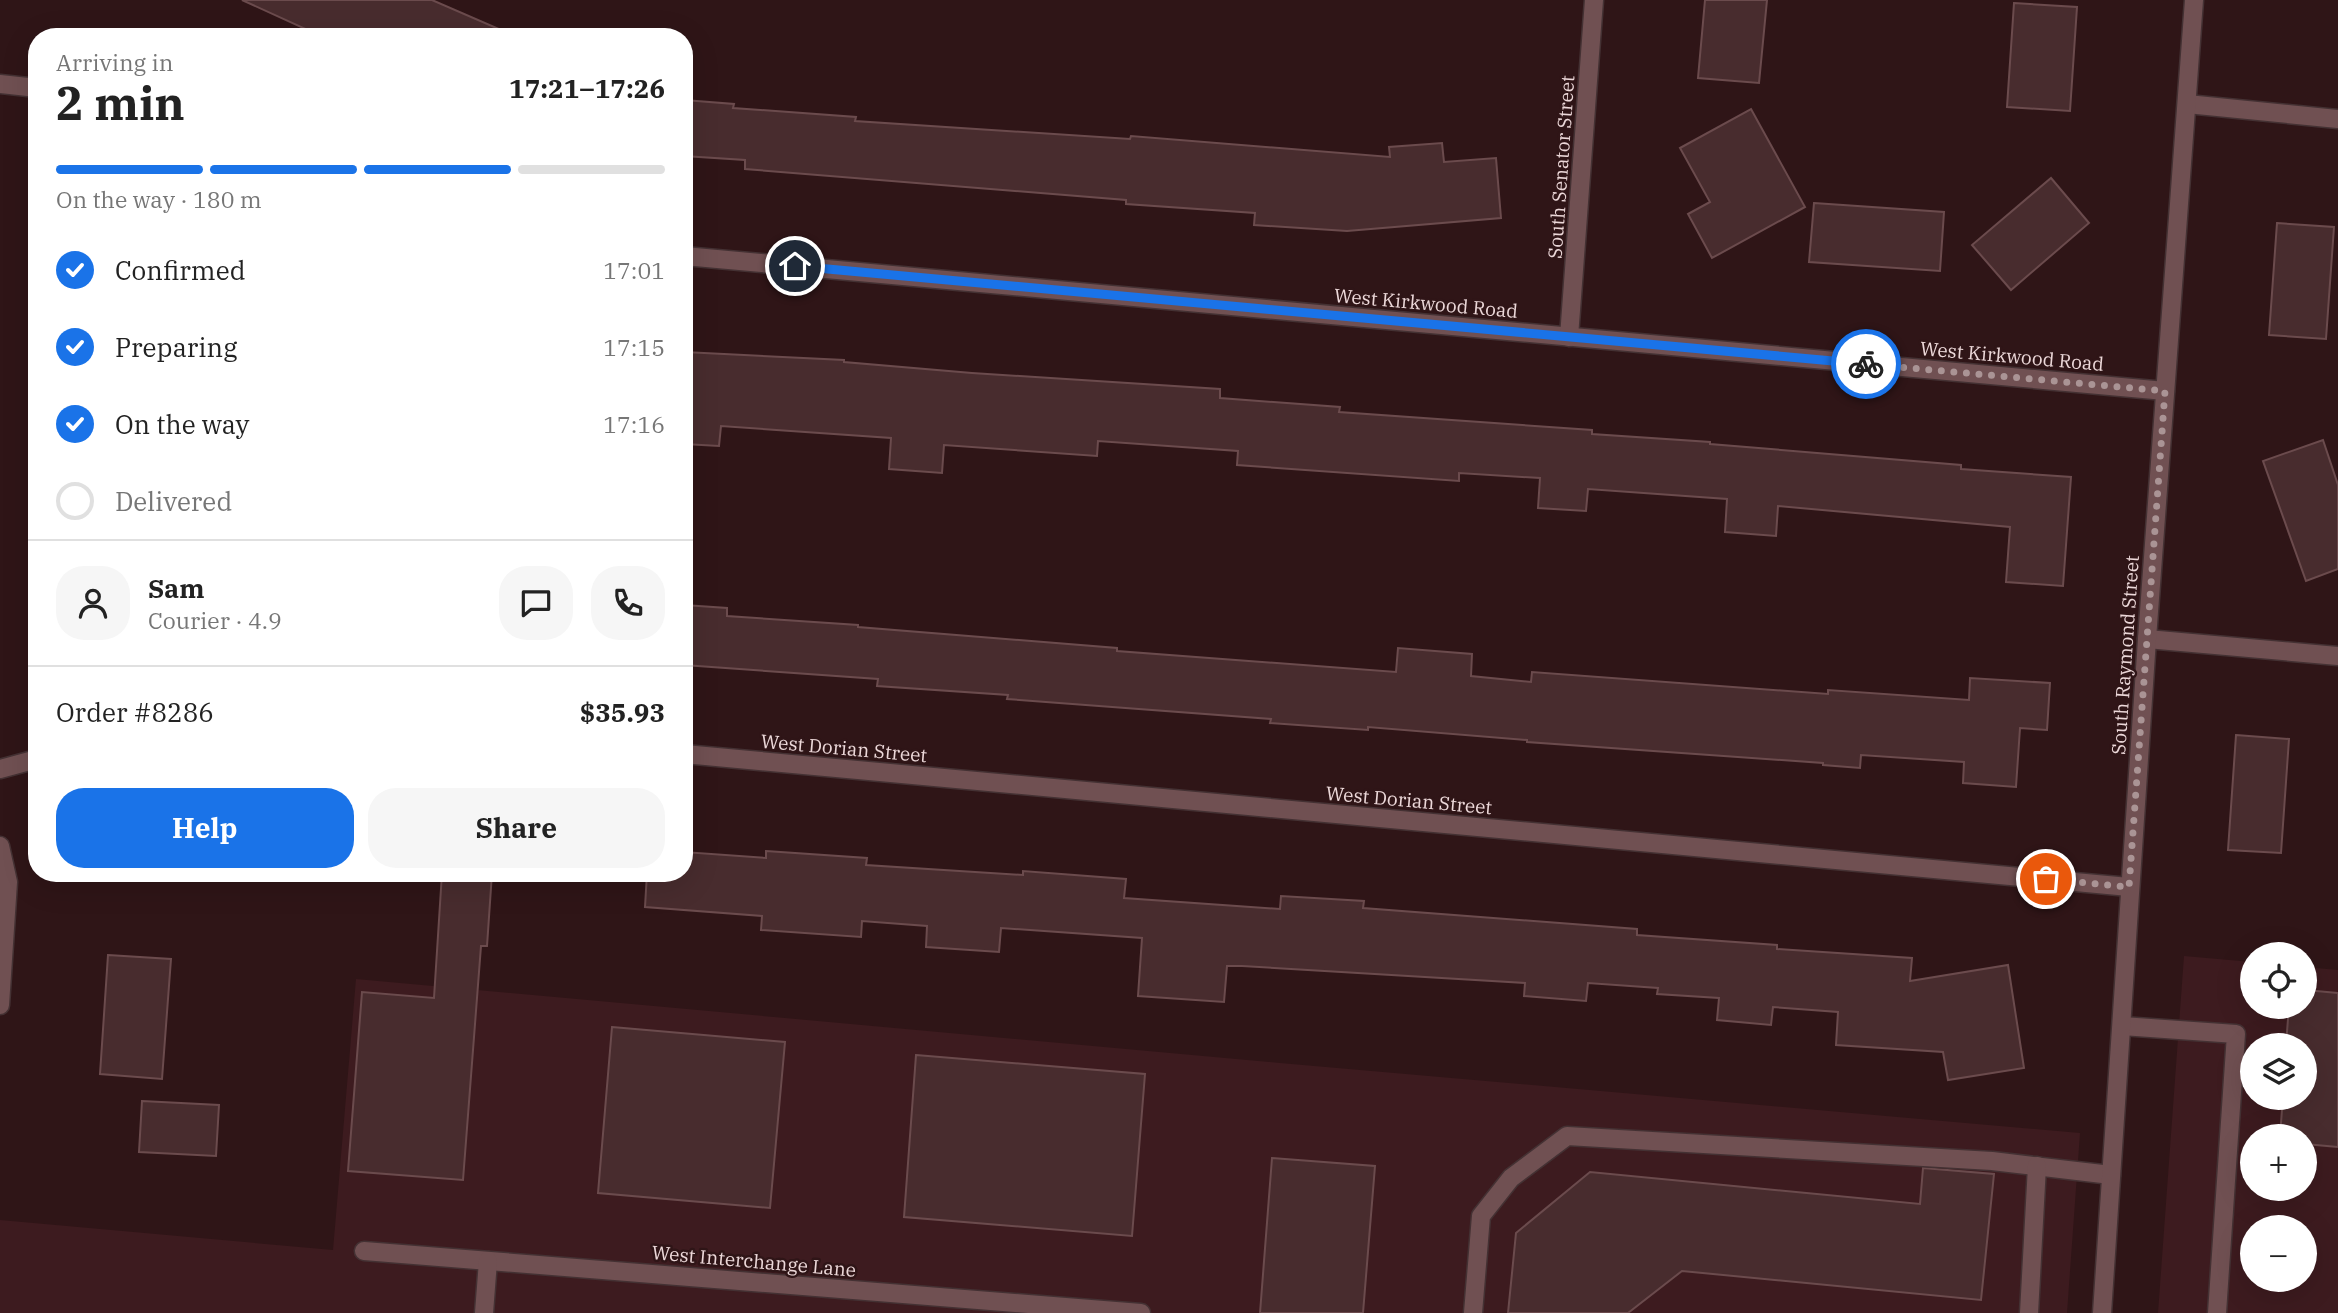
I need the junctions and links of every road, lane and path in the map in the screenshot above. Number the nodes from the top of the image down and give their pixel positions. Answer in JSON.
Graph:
{"nodes":[{"id":1,"x":1594,"y":0,"type":"edge"},
{"id":2,"x":2194,"y":0,"type":"edge"},
{"id":3,"x":0,"y":84,"type":"edge"},
{"id":4,"x":28,"y":87,"type":"edge"},
{"id":5,"x":2187,"y":104,"type":"junction"},
{"id":6,"x":2338,"y":119,"type":"edge"},
{"id":7,"x":693,"y":257,"type":"edge"},
{"id":8,"x":1569,"y":337,"type":"junction"},
{"id":9,"x":2165,"y":391,"type":"junction"},
{"id":10,"x":2147,"y":639,"type":"junction"},
{"id":11,"x":2338,"y":656,"type":"edge"},
{"id":12,"x":693,"y":755,"type":"edge"},
{"id":13,"x":28,"y":761,"type":"edge"},
{"id":14,"x":0,"y":769,"type":"edge"},
{"id":15,"x":0,"y":846,"type":"edge"},
{"id":16,"x":2129,"y":887,"type":"junction"},
{"id":17,"x":0,"y":1005,"type":"edge"},
{"id":18,"x":2122,"y":1026,"type":"junction"},
{"id":19,"x":2037,"y":1166,"type":"junction"},
{"id":20,"x":2111,"y":1175,"type":"junction"},
{"id":21,"x":364,"y":1251,"type":"dead end"},
{"id":22,"x":488,"y":1261,"type":"junction"},
{"id":23,"x":484,"y":1313,"type":"edge"},
{"id":24,"x":1141,"y":1313,"type":"edge"},
{"id":25,"x":1473,"y":1313,"type":"edge"},
{"id":26,"x":2029,"y":1313,"type":"edge"},
{"id":27,"x":2102,"y":1313,"type":"edge"},
{"id":28,"x":2217,"y":1313,"type":"edge"}],
"edges":[{"from":1,"to":8,"type":"street","name":"South Senator Street"},
{"from":2,"to":5,"type":"street","name":"South Raymond Street"},
{"from":3,"to":4,"type":"street"},
{"from":5,"to":6,"type":"street"},
{"from":5,"to":9,"type":"street","name":"South Raymond Street"},
{"from":7,"to":8,"type":"street","name":"West Kirkwood Road"},
{"from":8,"to":9,"type":"street","name":"West Kirkwood Road"},
{"from":9,"to":10,"type":"street","name":"South Raymond Street"},
{"from":10,"to":11,"type":"street"},
{"from":10,"to":16,"type":"street","name":"South Raymond Street"},
{"from":12,"to":16,"type":"street","name":"West Dorian Street"},
{"from":13,"to":14,"type":"street"},
{"from":15,"to":17,"type":"street"},
{"from":16,"to":18,"type":"street","name":"South Raymond Street"},
{"from":18,"to":20,"type":"street","name":"South Raymond Street"},
{"from":18,"to":28,"type":"street"},
{"from":19,"to":20,"type":"street"},
{"from":19,"to":25,"type":"street"},
{"from":19,"to":26,"type":"street"},
{"from":20,"to":27,"type":"street","name":"South Raymond Street"},
{"from":21,"to":22,"type":"street","name":"West Interchange Lane"},
{"from":22,"to":23,"type":"street"},
{"from":22,"to":24,"type":"street","name":"West Interchange Lane"}]}
